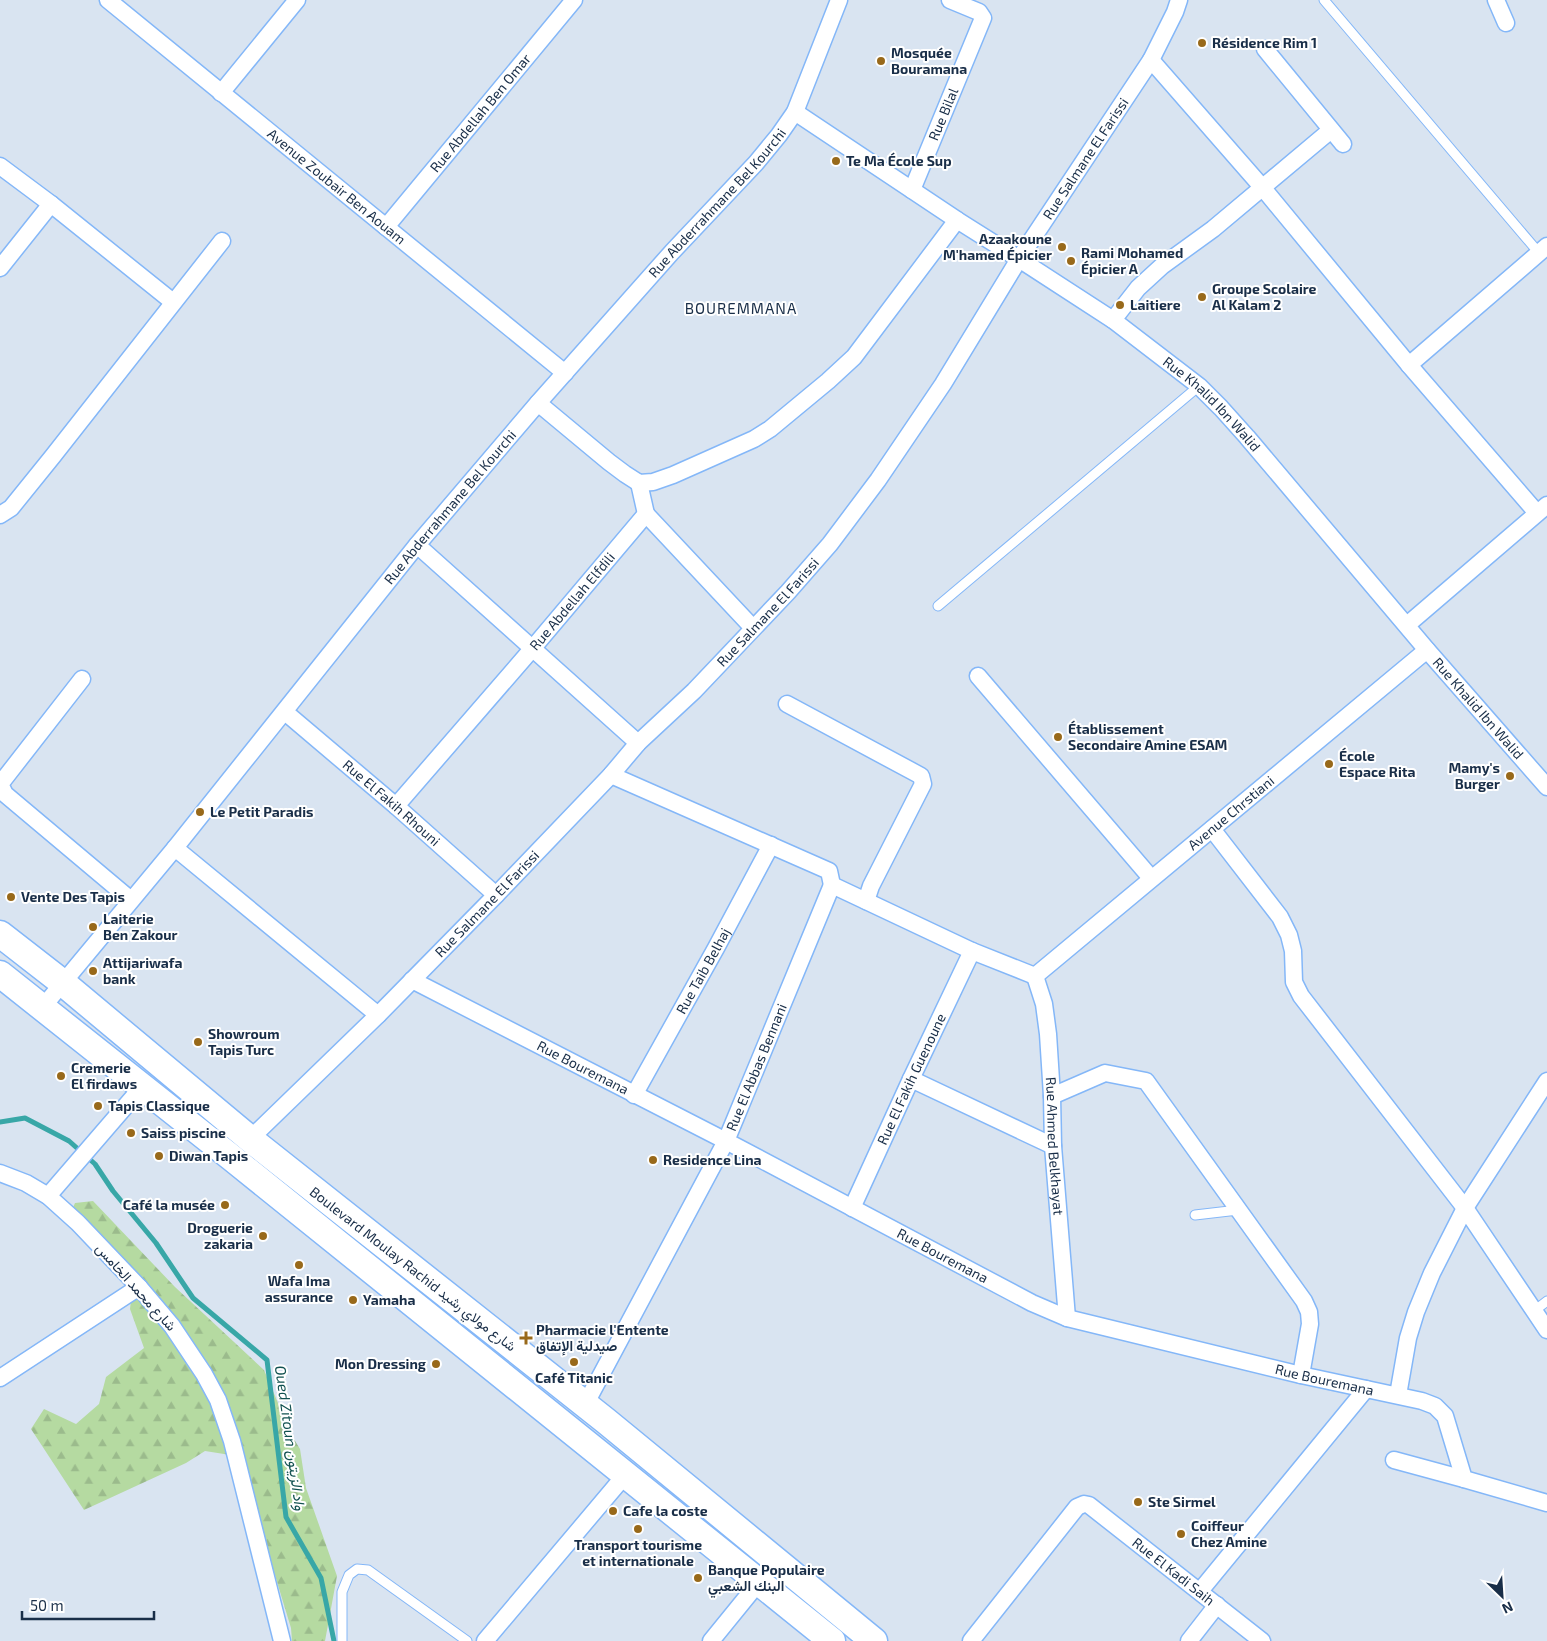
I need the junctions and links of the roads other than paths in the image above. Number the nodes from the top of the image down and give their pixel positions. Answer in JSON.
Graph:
{"nodes":[{"id":1,"x":108,"y":0,"type":"edge"},
{"id":2,"x":298,"y":0,"type":"edge"},
{"id":3,"x":574,"y":0,"type":"edge"},
{"id":4,"x":839,"y":0,"type":"edge"},
{"id":5,"x":950,"y":0,"type":"edge"},
{"id":6,"x":1179,"y":0,"type":"edge"},
{"id":7,"x":1324,"y":0,"type":"edge"},
{"id":8,"x":1496,"y":0,"type":"edge"},
{"id":9,"x":1506,"y":23,"type":"dead end"},
{"id":10,"x":1265,"y":48,"type":"dead end"},
{"id":11,"x":1151,"y":60,"type":"junction"},
{"id":12,"x":221,"y":92,"type":"junction"},
{"id":13,"x":795,"y":112,"type":"junction"},
{"id":14,"x":1331,"y":130,"type":"junction"},
{"id":15,"x":1343,"y":144,"type":"dead end"},
{"id":16,"x":0,"y":166,"type":"edge"},
{"id":17,"x":1262,"y":187,"type":"junction"},
{"id":18,"x":912,"y":190,"type":"junction"},
{"id":19,"x":51,"y":204,"type":"junction"},
{"id":20,"x":957,"y":220,"type":"junction"},
{"id":21,"x":386,"y":227,"type":"junction"},
{"id":22,"x":222,"y":241,"type":"dead end"},
{"id":23,"x":1544,"y":253,"type":"edge"},
{"id":24,"x":1019,"y":258,"type":"junction"},
{"id":25,"x":0,"y":268,"type":"edge"},
{"id":26,"x":173,"y":302,"type":"junction"},
{"id":27,"x":1113,"y":320,"type":"junction"},
{"id":28,"x":1408,"y":365,"type":"junction"},
{"id":29,"x":565,"y":373,"type":"junction"},
{"id":30,"x":1199,"y":386,"type":"junction"},
{"id":31,"x":538,"y":403,"type":"junction"},
{"id":32,"x":639,"y":483,"type":"junction"},
{"id":33,"x":1542,"y":509,"type":"edge"},
{"id":34,"x":646,"y":514,"type":"junction"},
{"id":35,"x":0,"y":515,"type":"edge"},
{"id":36,"x":417,"y":545,"type":"junction"},
{"id":37,"x":938,"y":606,"type":"dead end"},
{"id":38,"x":1407,"y":625,"type":"junction"},
{"id":39,"x":753,"y":628,"type":"junction"},
{"id":40,"x":532,"y":650,"type":"junction"},
{"id":41,"x":1427,"y":650,"type":"junction"},
{"id":42,"x":978,"y":676,"type":"dead end"},
{"id":43,"x":82,"y":679,"type":"dead end"},
{"id":44,"x":787,"y":704,"type":"dead end"},
{"id":45,"x":285,"y":712,"type":"junction"},
{"id":46,"x":638,"y":743,"type":"junction"},
{"id":47,"x":611,"y":775,"type":"junction"},
{"id":48,"x":1547,"y":787,"type":"edge"},
{"id":49,"x":396,"y":806,"type":"junction"},
{"id":50,"x":1212,"y":828,"type":"junction"},
{"id":51,"x":771,"y":845,"type":"junction"},
{"id":52,"x":175,"y":848,"type":"junction"},
{"id":53,"x":1151,"y":878,"type":"junction"},
{"id":54,"x":832,"y":885,"type":"junction"},
{"id":55,"x":496,"y":895,"type":"junction"},
{"id":56,"x":130,"y":900,"type":"junction"},
{"id":57,"x":866,"y":901,"type":"junction"},
{"id":58,"x":0,"y":934,"type":"edge"},
{"id":59,"x":972,"y":951,"type":"junction"},
{"id":60,"x":0,"y":974,"type":"edge"},
{"id":61,"x":1035,"y":976,"type":"junction"},
{"id":62,"x":412,"y":980,"type":"junction"},
{"id":63,"x":62,"y":983,"type":"junction"},
{"id":64,"x":42,"y":1008,"type":"junction"},
{"id":65,"x":378,"y":1015,"type":"junction"},
{"id":66,"x":911,"y":1079,"type":"junction"},
{"id":67,"x":1547,"y":1081,"type":"edge"},
{"id":68,"x":142,"y":1087,"type":"junction"},
{"id":69,"x":634,"y":1095,"type":"junction"},
{"id":70,"x":1052,"y":1096,"type":"junction"},
{"id":71,"x":250,"y":1139,"type":"junction"},
{"id":72,"x":726,"y":1141,"type":"junction"},
{"id":73,"x":1054,"y":1146,"type":"junction"},
{"id":74,"x":0,"y":1172,"type":"edge"},
{"id":75,"x":48,"y":1196,"type":"junction"},
{"id":76,"x":852,"y":1208,"type":"junction"},
{"id":77,"x":1465,"y":1208,"type":"junction"},
{"id":78,"x":1238,"y":1210,"type":"junction"},
{"id":79,"x":1195,"y":1214,"type":"dead end"},
{"id":80,"x":139,"y":1287,"type":"junction"},
{"id":81,"x":1541,"y":1306,"type":"edge"},
{"id":82,"x":1067,"y":1318,"type":"junction"},
{"id":83,"x":1547,"y":1330,"type":"edge"},
{"id":84,"x":1301,"y":1375,"type":"junction"},
{"id":85,"x":0,"y":1378,"type":"edge"},
{"id":86,"x":1366,"y":1389,"type":"junction"},
{"id":87,"x":1398,"y":1395,"type":"junction"},
{"id":88,"x":585,"y":1405,"type":"junction"},
{"id":89,"x":1394,"y":1460,"type":"dead end"},
{"id":90,"x":626,"y":1474,"type":"junction"},
{"id":91,"x":1464,"y":1478,"type":"junction"},
{"id":92,"x":1547,"y":1503,"type":"edge"},
{"id":93,"x":759,"y":1582,"type":"junction"},
{"id":94,"x":1200,"y":1592,"type":"junction"},
{"id":95,"x":1217,"y":1605,"type":"junction"},
{"id":96,"x":282,"y":1641,"type":"edge"},
{"id":97,"x":342,"y":1641,"type":"edge"},
{"id":98,"x":468,"y":1641,"type":"edge"},
{"id":99,"x":486,"y":1641,"type":"edge"},
{"id":100,"x":711,"y":1641,"type":"edge"},
{"id":101,"x":832,"y":1641,"type":"edge"},
{"id":102,"x":874,"y":1641,"type":"edge"},
{"id":103,"x":970,"y":1641,"type":"edge"},
{"id":104,"x":1189,"y":1641,"type":"edge"},
{"id":105,"x":1262,"y":1641,"type":"edge"}],
"edges":[{"from":1,"to":12,"type":"street","name":"Avenue Zoubair Ben Aouam"},
{"from":2,"to":12,"type":"street"},
{"from":3,"to":21,"type":"street","name":"Rue Abdellah Ben Omar"},
{"from":4,"to":13,"type":"street","name":"Rue Abderrahmane Bel Kourchi"},
{"from":5,"to":18,"type":"street","name":"Rue Bilal"},
{"from":6,"to":11,"type":"street","name":"Rue Salmane El Farissi"},
{"from":7,"to":23,"type":"lane"},
{"from":8,"to":9,"type":"street"},
{"from":10,"to":14,"type":"street"},
{"from":11,"to":17,"type":"street"},
{"from":11,"to":24,"type":"street","name":"Rue Salmane El Farissi"},
{"from":12,"to":21,"type":"street","name":"Avenue Zoubair Ben Aouam"},
{"from":13,"to":18,"type":"street","name":"Rue Khalid Ibn Walid"},
{"from":13,"to":29,"type":"street","name":"Rue Abderrahmane Bel Kourchi"},
{"from":14,"to":15,"type":"street"},
{"from":14,"to":17,"type":"street"},
{"from":16,"to":19,"type":"street"},
{"from":17,"to":27,"type":"street"},
{"from":17,"to":28,"type":"street"},
{"from":18,"to":20,"type":"street","name":"Rue Khalid Ibn Walid"},
{"from":19,"to":25,"type":"street"},
{"from":19,"to":26,"type":"street"},
{"from":20,"to":24,"type":"street","name":"Rue Khalid Ibn Walid"},
{"from":20,"to":32,"type":"street"},
{"from":21,"to":29,"type":"street","name":"Avenue Zoubair Ben Aouam"},
{"from":22,"to":26,"type":"street"},
{"from":23,"to":28,"type":"street"},
{"from":24,"to":27,"type":"street","name":"Rue Khalid Ibn Walid"},
{"from":24,"to":39,"type":"street","name":"Rue Salmane El Farissi"},
{"from":26,"to":35,"type":"street"},
{"from":27,"to":30,"type":"street","name":"Rue Khalid Ibn Walid"},
{"from":28,"to":33,"type":"street"},
{"from":29,"to":31,"type":"street","name":"Rue Abderrahmane Bel Kourchi"},
{"from":30,"to":37,"type":"lane"},
{"from":30,"to":38,"type":"street","name":"Rue Khalid Ibn Walid"},
{"from":31,"to":32,"type":"street"},
{"from":31,"to":36,"type":"street","name":"Rue Abderrahmane Bel Kourchi"},
{"from":32,"to":34,"type":"street"},
{"from":33,"to":38,"type":"street"},
{"from":34,"to":39,"type":"street"},
{"from":34,"to":40,"type":"street","name":"Rue Abdellah Elfdili"},
{"from":36,"to":40,"type":"street"},
{"from":36,"to":45,"type":"street","name":"Rue Abderrahmane Bel Kourchi"},
{"from":38,"to":41,"type":"street","name":"Rue Khalid Ibn Walid"},
{"from":39,"to":46,"type":"street","name":"Rue Salmane El Farissi"},
{"from":40,"to":46,"type":"street"},
{"from":40,"to":49,"type":"street","name":"Rue Abdellah Elfdili"},
{"from":41,"to":48,"type":"street","name":"Rue Khalid Ibn Walid"},
{"from":41,"to":50,"type":"street","name":"Avenue Chrstiani"},
{"from":42,"to":53,"type":"street"},
{"from":43,"to":56,"type":"street"},
{"from":44,"to":57,"type":"street"},
{"from":45,"to":49,"type":"street","name":"Rue El Fakih Rhouni"},
{"from":45,"to":52,"type":"street","name":"Rue Abderrahmane Bel Kourchi"},
{"from":46,"to":47,"type":"street","name":"Rue Salmane El Farissi"},
{"from":47,"to":51,"type":"street"},
{"from":47,"to":55,"type":"street","name":"Rue Salmane El Farissi"},
{"from":49,"to":55,"type":"street","name":"Rue El Fakih Rhouni"},
{"from":50,"to":53,"type":"street","name":"Avenue Chrstiani"},
{"from":50,"to":77,"type":"street"},
{"from":51,"to":54,"type":"street"},
{"from":51,"to":69,"type":"street","name":"Rue Taib Belhaj"},
{"from":52,"to":56,"type":"street","name":"Rue Abderrahmane Bel Kourchi"},
{"from":52,"to":65,"type":"street"},
{"from":53,"to":61,"type":"street","name":"Avenue Chrstiani"},
{"from":54,"to":57,"type":"street"},
{"from":54,"to":72,"type":"street","name":"Rue El Abbas Bennani"},
{"from":55,"to":62,"type":"street","name":"Rue Salmane El Farissi"},
{"from":56,"to":63,"type":"street","name":"Rue Abderrahmane Bel Kourchi"},
{"from":57,"to":59,"type":"street"},
{"from":58,"to":63,"type":"main road","name":"Boulevard Moulay Rachid شارع مولاي رشيد"},
{"from":59,"to":61,"type":"street"},
{"from":59,"to":66,"type":"street","name":"Rue El Fakih Guenoune"},
{"from":60,"to":64,"type":"main road","name":"Boulevard Moulay Rachid شارع مولاي رشيد"},
{"from":61,"to":70,"type":"street","name":"Rue Ahmed Belkhayat"},
{"from":62,"to":65,"type":"street","name":"Rue Salmane El Farissi"},
{"from":62,"to":69,"type":"street","name":"Rue Bouremana"},
{"from":63,"to":64,"type":"street","name":"Rue Abderrahmane Bel Kourchi"},
{"from":63,"to":71,"type":"main road","name":"Boulevard Moulay Rachid شارع مولاي رشيد"},
{"from":64,"to":68,"type":"main road","name":"Boulevard Moulay Rachid شارع مولاي رشيد"},
{"from":65,"to":71,"type":"street","name":"Rue Salmane El Farissi"},
{"from":66,"to":73,"type":"street"},
{"from":66,"to":76,"type":"street","name":"Rue El Fakih Guenoune"},
{"from":67,"to":77,"type":"street"},
{"from":68,"to":75,"type":"street"},
{"from":68,"to":90,"type":"main road","name":"Boulevard Moulay Rachid شارع مولاي رشيد"},
{"from":69,"to":72,"type":"street","name":"Rue Bouremana"},
{"from":70,"to":73,"type":"street","name":"Rue Ahmed Belkhayat"},
{"from":70,"to":78,"type":"street"},
{"from":71,"to":88,"type":"main road","name":"Boulevard Moulay Rachid شارع مولاي رشيد"},
{"from":72,"to":76,"type":"street","name":"Rue Bouremana"},
{"from":72,"to":88,"type":"street","name":"Rue El Abbas Bennani"},
{"from":73,"to":82,"type":"street","name":"Rue Ahmed Belkhayat"},
{"from":74,"to":75,"type":"street","name":"شارع محمد الخامس"},
{"from":75,"to":80,"type":"street","name":"شارع محمد الخامس"},
{"from":76,"to":82,"type":"street","name":"Rue Bouremana"},
{"from":77,"to":81,"type":"street"},
{"from":77,"to":87,"type":"street"},
{"from":78,"to":79,"type":"lane"},
{"from":78,"to":84,"type":"street"},
{"from":80,"to":85,"type":"street"},
{"from":80,"to":96,"type":"street","name":"شارع محمد الخامس"},
{"from":81,"to":83,"type":"street"},
{"from":82,"to":84,"type":"street","name":"Rue Bouremana"},
{"from":84,"to":86,"type":"street","name":"Rue Bouremana"},
{"from":86,"to":87,"type":"street","name":"Rue Bouremana"},
{"from":86,"to":94,"type":"street"},
{"from":87,"to":91,"type":"street","name":"Rue Bouremana"},
{"from":88,"to":102,"type":"main road","name":"Boulevard Moulay Rachid شارع مولاي رشيد"},
{"from":89,"to":91,"type":"street"},
{"from":90,"to":93,"type":"main road","name":"Boulevard Moulay Rachid شارع مولاي رشيد"},
{"from":90,"to":99,"type":"street"},
{"from":91,"to":92,"type":"street"},
{"from":93,"to":100,"type":"street"},
{"from":93,"to":101,"type":"main road","name":"Boulevard Moulay Rachid شارع مولاي رشيد"},
{"from":94,"to":95,"type":"street","name":"Rue El Kadi Saih"},
{"from":94,"to":103,"type":"street","name":"Rue El Kadi Saih"},
{"from":95,"to":104,"type":"street"},
{"from":95,"to":105,"type":"street","name":"Rue El Kadi Saih"},
{"from":97,"to":98,"type":"lane"}]}
